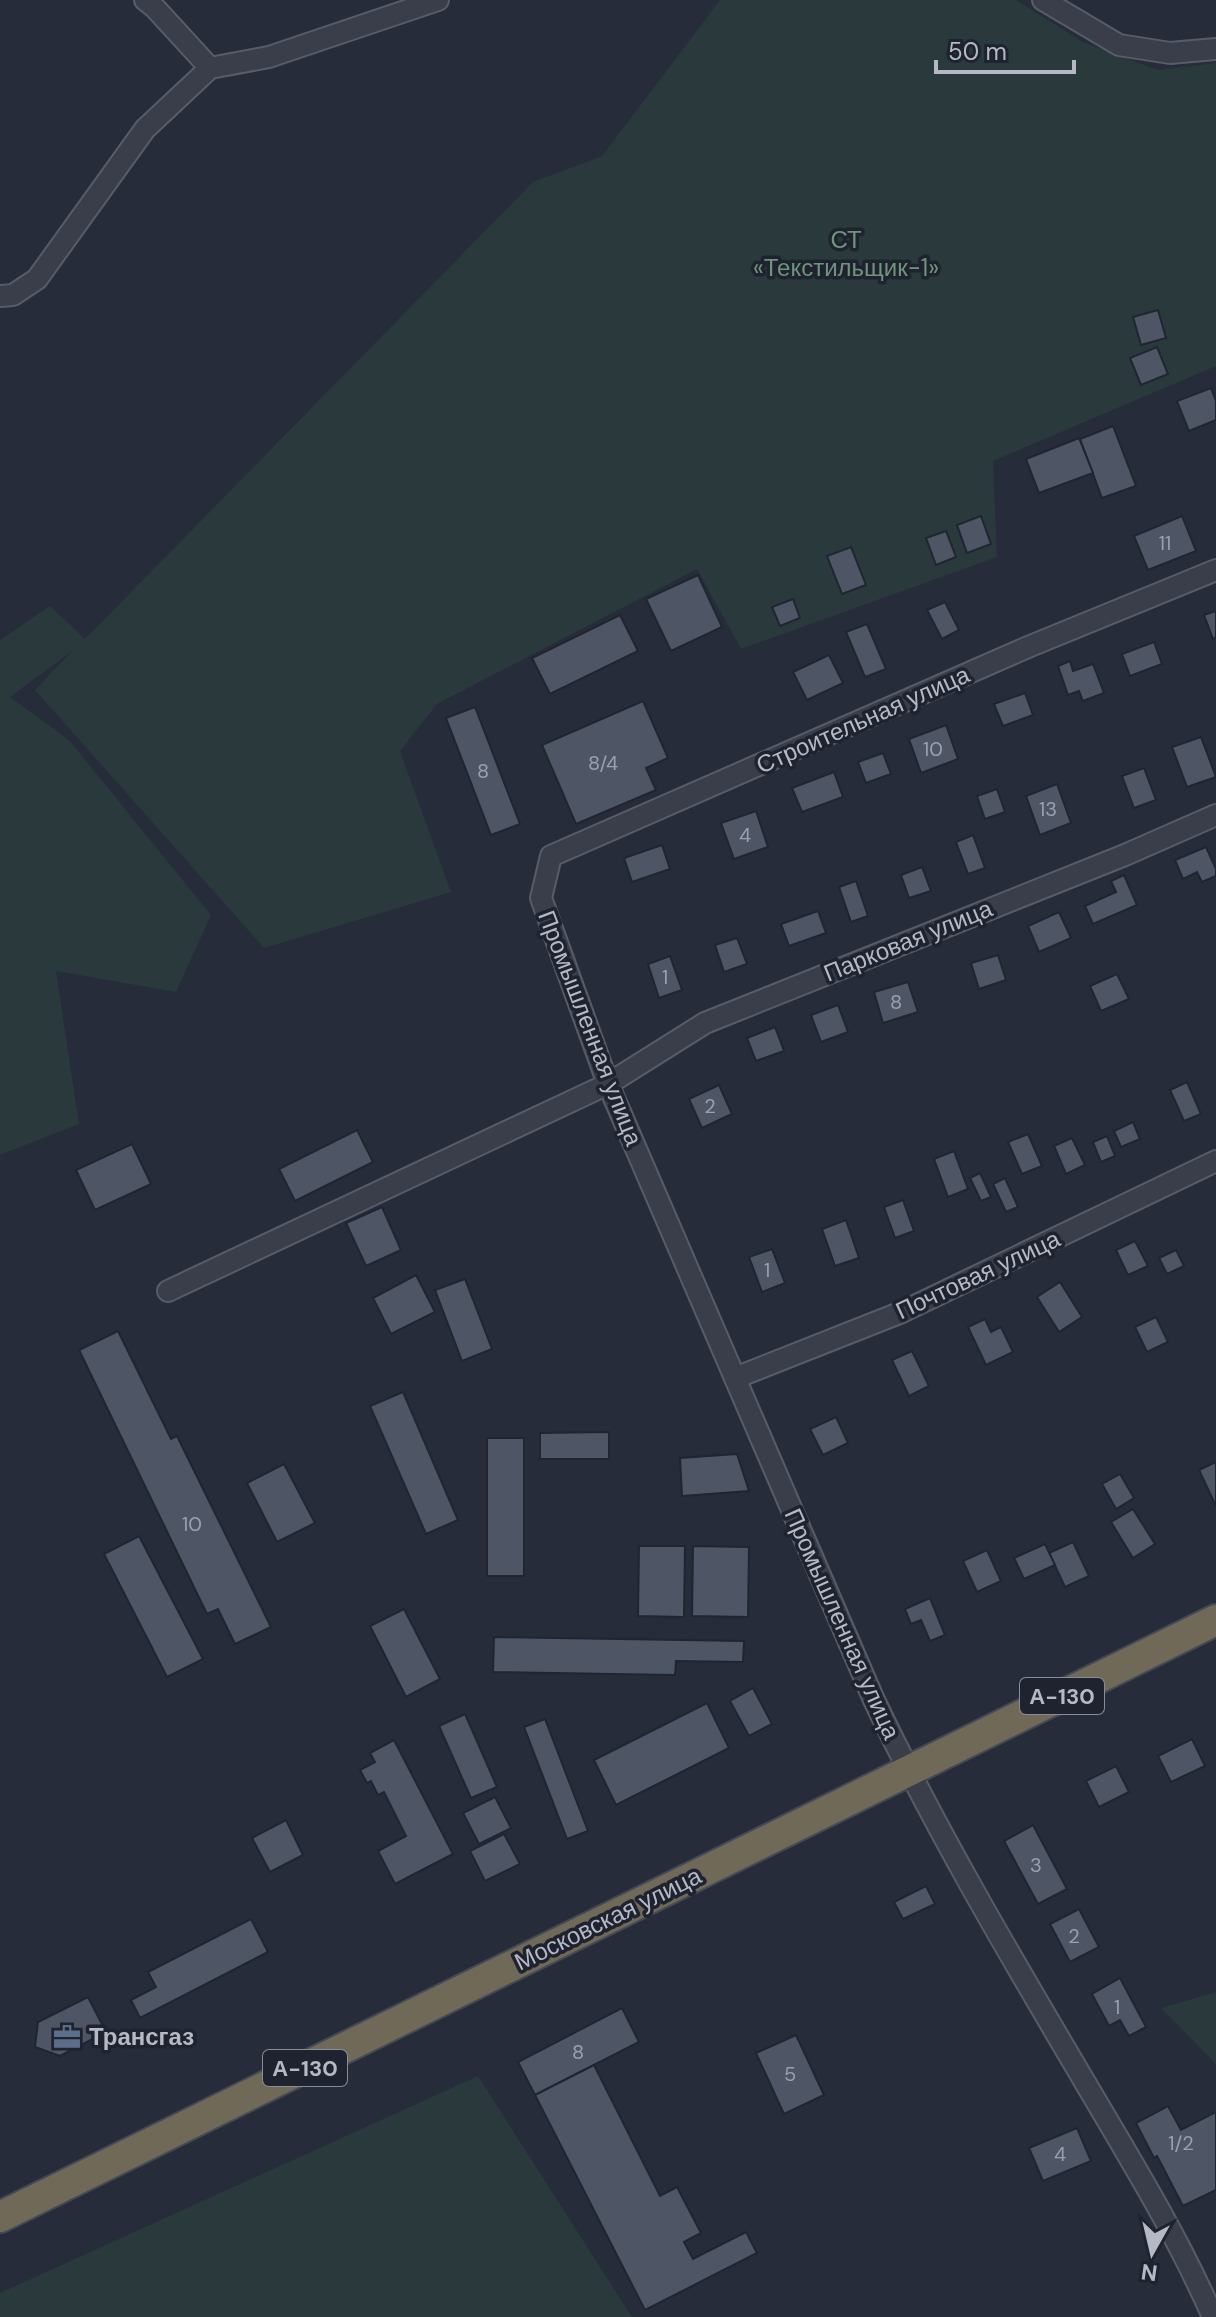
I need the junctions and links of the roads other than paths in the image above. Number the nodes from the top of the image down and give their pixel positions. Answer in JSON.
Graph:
{"nodes":[{"id":1,"x":145,"y":0,"type":"edge"},
{"id":2,"x":438,"y":0,"type":"edge"},
{"id":3,"x":1043,"y":0,"type":"edge"},
{"id":4,"x":1216,"y":49,"type":"edge"},
{"id":5,"x":210,"y":68,"type":"junction"},
{"id":6,"x":0,"y":296,"type":"edge"},
{"id":7,"x":1216,"y":570,"type":"edge"},
{"id":8,"x":1216,"y":815,"type":"edge"},
{"id":9,"x":541,"y":898,"type":"joint"},
{"id":10,"x":608,"y":1084,"type":"junction"},
{"id":11,"x":1216,"y":1161,"type":"edge"},
{"id":12,"x":168,"y":1291,"type":"dead end"},
{"id":13,"x":735,"y":1378,"type":"junction"},
{"id":14,"x":1216,"y":1620,"type":"edge"},
{"id":15,"x":907,"y":1771,"type":"junction"},
{"id":16,"x":0,"y":2217,"type":"edge"},
{"id":17,"x":1213,"y":2317,"type":"edge"}],
"edges":[{"from":1,"to":5,"type":"street"},
{"from":2,"to":5,"type":"street"},
{"from":3,"to":4,"type":"street"},
{"from":5,"to":6,"type":"street"},
{"from":7,"to":9,"type":"street","name":"Строительная улица"},
{"from":8,"to":10,"type":"street","name":"Парковая улица"},
{"from":9,"to":10,"type":"street","name":"Промышленная улица"},
{"from":10,"to":12,"type":"street","name":"Парковая улица"},
{"from":10,"to":13,"type":"street","name":"Промышленная улица"},
{"from":11,"to":13,"type":"street","name":"Почтовая улица"},
{"from":13,"to":15,"type":"street","name":"Промышленная улица"},
{"from":14,"to":15,"type":"highway","name":"Московская улица","number":"А-130"},
{"from":15,"to":16,"type":"highway","name":"Московская улица","number":"А-130"},
{"from":15,"to":17,"type":"street","name":"Промышленная улица"}]}
